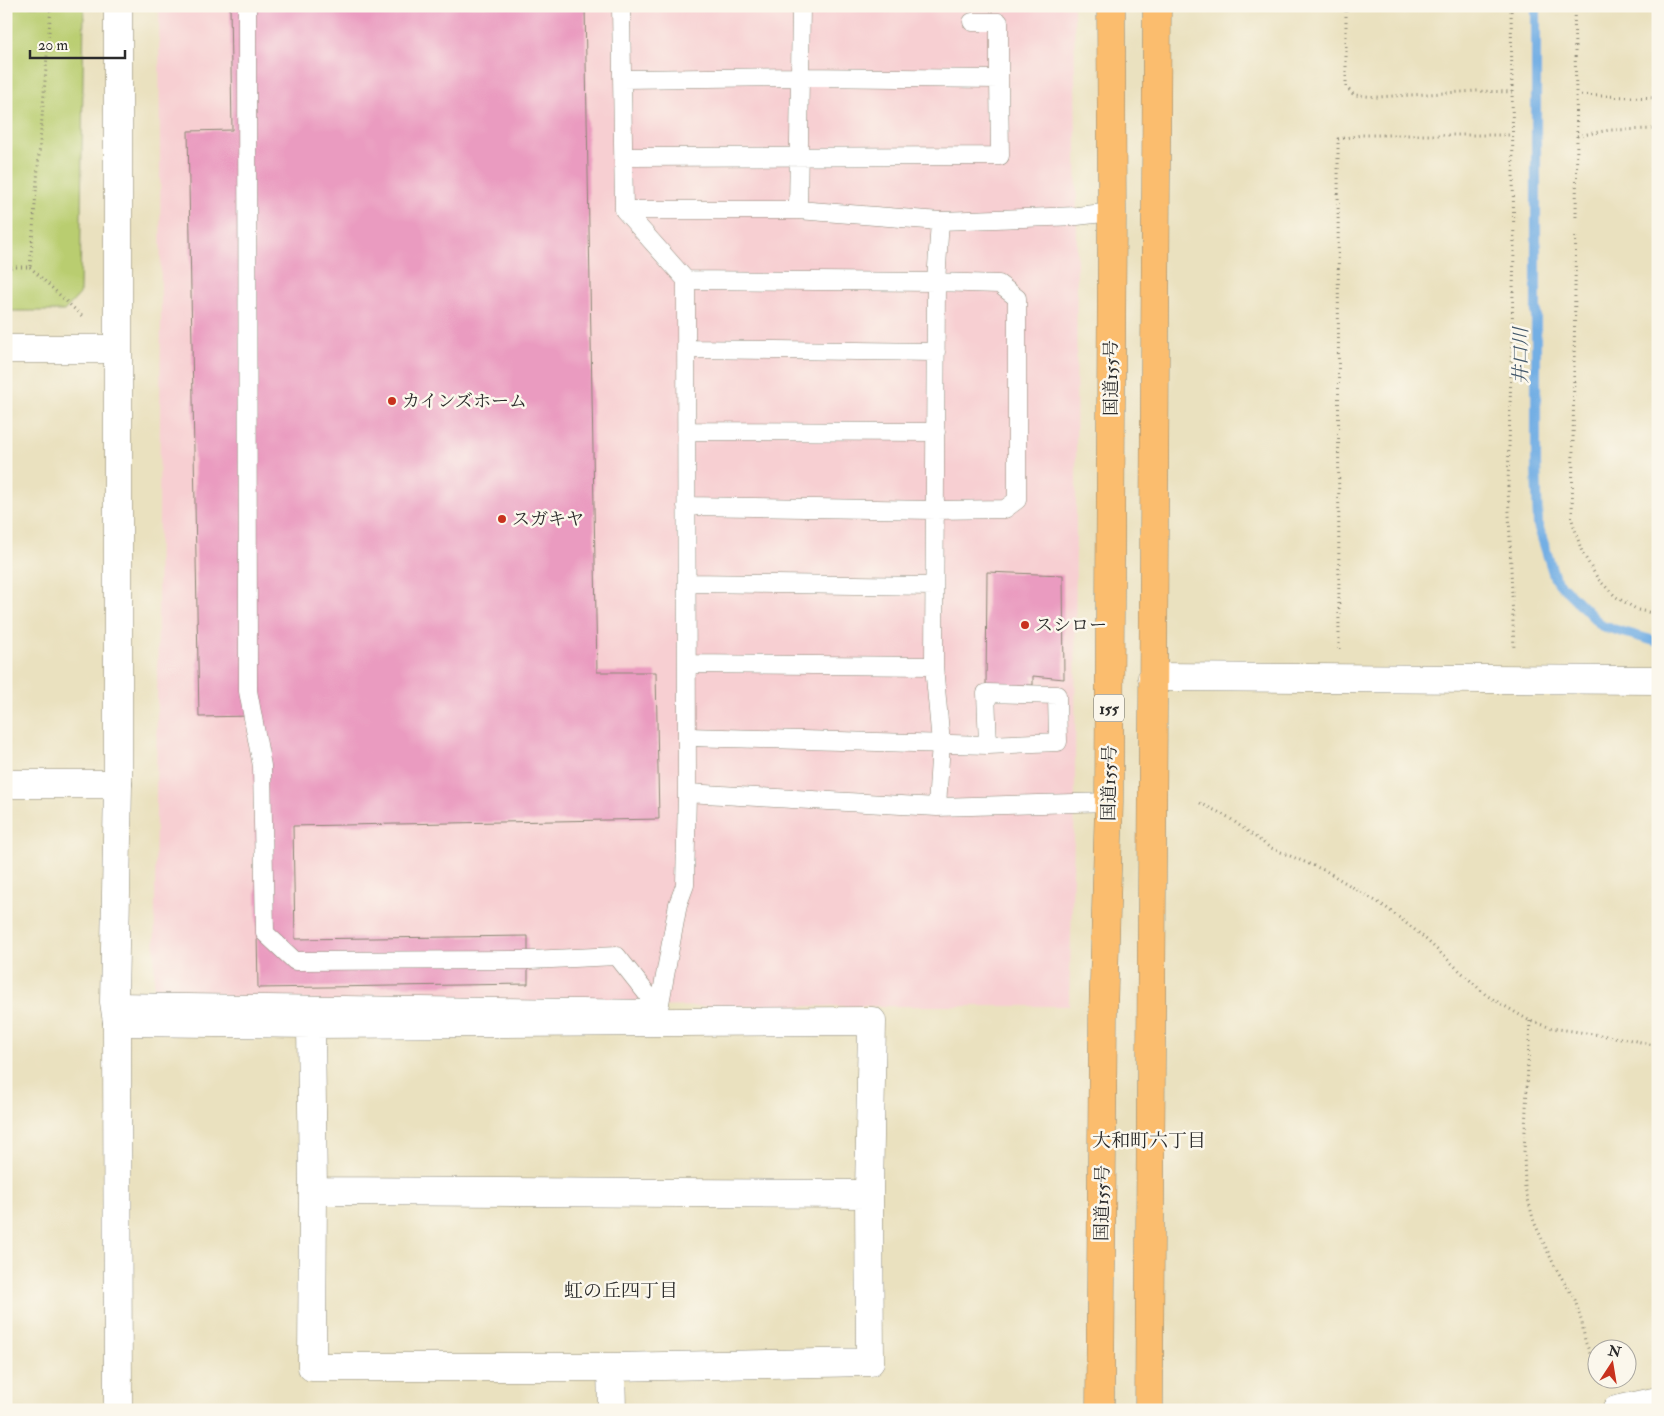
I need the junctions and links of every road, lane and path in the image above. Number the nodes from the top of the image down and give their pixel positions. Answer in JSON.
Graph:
{"nodes":[{"id":1,"x":51,"y":6,"type":"edge"},
{"id":2,"x":118,"y":6,"type":"edge"},
{"id":3,"x":247,"y":6,"type":"edge"},
{"id":4,"x":621,"y":6,"type":"edge"},
{"id":5,"x":802,"y":6,"type":"edge"},
{"id":6,"x":1111,"y":6,"type":"edge"},
{"id":7,"x":1157,"y":6,"type":"edge"},
{"id":8,"x":1346,"y":6,"type":"edge"},
{"id":9,"x":1511,"y":6,"type":"edge"},
{"id":10,"x":1574,"y":6,"type":"edge"},
{"id":11,"x":972,"y":22,"type":"dead end"},
{"id":12,"x":800,"y":78,"type":"junction"},
{"id":13,"x":623,"y":79,"type":"junction"},
{"id":14,"x":999,"y":79,"type":"junction"},
{"id":15,"x":1512,"y":92,"type":"junction"},
{"id":16,"x":1576,"y":95,"type":"junction"},
{"id":17,"x":1658,"y":98,"type":"edge"},
{"id":18,"x":1658,"y":128,"type":"edge"},
{"id":19,"x":1512,"y":136,"type":"junction"},
{"id":20,"x":1577,"y":136,"type":"junction"},
{"id":21,"x":799,"y":156,"type":"junction"},
{"id":22,"x":624,"y":157,"type":"junction"},
{"id":23,"x":624,"y":210,"type":"junction"},
{"id":24,"x":798,"y":210,"type":"junction"},
{"id":25,"x":1112,"y":212,"type":"junction"},
{"id":26,"x":940,"y":220,"type":"junction"},
{"id":27,"x":6,"y":267,"type":"edge"},
{"id":28,"x":30,"y":267,"type":"junction"},
{"id":29,"x":686,"y":280,"type":"junction"},
{"id":30,"x":936,"y":282,"type":"junction"},
{"id":31,"x":6,"y":349,"type":"edge"},
{"id":32,"x":117,"y":349,"type":"junction"},
{"id":33,"x":686,"y":349,"type":"junction"},
{"id":34,"x":936,"y":352,"type":"junction"},
{"id":35,"x":686,"y":431,"type":"junction"},
{"id":36,"x":936,"y":432,"type":"junction"},
{"id":37,"x":686,"y":506,"type":"junction"},
{"id":38,"x":935,"y":510,"type":"junction"},
{"id":39,"x":687,"y":582,"type":"junction"},
{"id":40,"x":934,"y":586,"type":"junction"},
{"id":41,"x":1658,"y":614,"type":"edge"},
{"id":42,"x":687,"y":664,"type":"junction"},
{"id":43,"x":934,"y":666,"type":"junction"},
{"id":44,"x":1152,"y":677,"type":"junction"},
{"id":45,"x":1339,"y":678,"type":"junction"},
{"id":46,"x":1513,"y":679,"type":"junction"},
{"id":47,"x":1658,"y":680,"type":"edge"},
{"id":48,"x":687,"y":737,"type":"junction"},
{"id":49,"x":941,"y":743,"type":"junction"},
{"id":50,"x":988,"y":745,"type":"junction"},
{"id":51,"x":6,"y":784,"type":"edge"},
{"id":52,"x":118,"y":784,"type":"junction"},
{"id":53,"x":687,"y":792,"type":"junction"},
{"id":54,"x":1109,"y":802,"type":"junction"},
{"id":55,"x":1200,"y":803,"type":"dead end"},
{"id":56,"x":937,"y":807,"type":"junction"},
{"id":57,"x":659,"y":1009,"type":"junction"},
{"id":58,"x":115,"y":1012,"type":"junction"},
{"id":59,"x":1530,"y":1021,"type":"junction"},
{"id":60,"x":312,"y":1024,"type":"junction"},
{"id":61,"x":1658,"y":1046,"type":"edge"},
{"id":62,"x":313,"y":1191,"type":"junction"},
{"id":63,"x":870,"y":1194,"type":"junction"},
{"id":64,"x":1586,"y":1343,"type":"edge"},
{"id":65,"x":611,"y":1366,"type":"junction"},
{"id":66,"x":1658,"y":1401,"type":"edge"},
{"id":67,"x":118,"y":1410,"type":"edge"},
{"id":68,"x":612,"y":1410,"type":"edge"},
{"id":69,"x":1100,"y":1410,"type":"edge"},
{"id":70,"x":1149,"y":1410,"type":"edge"},
{"id":71,"x":1616,"y":1410,"type":"edge"}],
"edges":[{"from":1,"to":28,"type":"path"},
{"from":2,"to":32,"type":"street"},
{"from":3,"to":57,"type":"lane"},
{"from":4,"to":13,"type":"lane"},
{"from":5,"to":12,"type":"lane"},
{"from":6,"to":25,"type":"highway","name":"国道155号","number":"155"},
{"from":7,"to":44,"type":"highway"},
{"from":8,"to":15,"type":"path"},
{"from":9,"to":15,"type":"path"},
{"from":10,"to":16,"type":"path"},
{"from":11,"to":14,"type":"lane"},
{"from":12,"to":13,"type":"lane"},
{"from":12,"to":14,"type":"lane"},
{"from":12,"to":21,"type":"lane"},
{"from":13,"to":22,"type":"lane"},
{"from":14,"to":21,"type":"lane"},
{"from":15,"to":19,"type":"path"},
{"from":16,"to":17,"type":"path"},
{"from":16,"to":20,"type":"path"},
{"from":18,"to":20,"type":"path"},
{"from":19,"to":45,"type":"path"},
{"from":19,"to":46,"type":"path"},
{"from":20,"to":41,"type":"path"},
{"from":21,"to":22,"type":"lane"},
{"from":21,"to":24,"type":"lane"},
{"from":22,"to":23,"type":"lane"},
{"from":23,"to":24,"type":"lane"},
{"from":23,"to":29,"type":"lane"},
{"from":24,"to":26,"type":"lane"},
{"from":25,"to":26,"type":"lane"},
{"from":25,"to":54,"type":"highway","name":"国道155号","number":"155"},
{"from":26,"to":30,"type":"lane"},
{"from":27,"to":28,"type":"path"},
{"from":28,"to":32,"type":"path"},
{"from":29,"to":30,"type":"lane"},
{"from":29,"to":33,"type":"lane"},
{"from":30,"to":34,"type":"lane"},
{"from":30,"to":38,"type":"lane"},
{"from":31,"to":32,"type":"street"},
{"from":32,"to":52,"type":"street"},
{"from":33,"to":34,"type":"lane"},
{"from":33,"to":35,"type":"lane"},
{"from":34,"to":36,"type":"lane"},
{"from":35,"to":36,"type":"lane"},
{"from":35,"to":37,"type":"lane"},
{"from":36,"to":38,"type":"lane"},
{"from":37,"to":38,"type":"lane"},
{"from":37,"to":39,"type":"lane"},
{"from":38,"to":40,"type":"lane"},
{"from":39,"to":40,"type":"lane"},
{"from":39,"to":42,"type":"lane"},
{"from":40,"to":43,"type":"lane"},
{"from":42,"to":43,"type":"lane"},
{"from":42,"to":48,"type":"lane"},
{"from":43,"to":49,"type":"lane"},
{"from":44,"to":45,"type":"street"},
{"from":44,"to":70,"type":"highway"},
{"from":45,"to":46,"type":"street"},
{"from":46,"to":47,"type":"street"},
{"from":48,"to":49,"type":"lane"},
{"from":48,"to":53,"type":"lane"},
{"from":49,"to":50,"type":"lane"},
{"from":49,"to":56,"type":"lane"},
{"from":50,"to":50,"type":"lane"},
{"from":51,"to":52,"type":"street"},
{"from":52,"to":58,"type":"street"},
{"from":53,"to":56,"type":"lane"},
{"from":53,"to":57,"type":"lane"},
{"from":54,"to":56,"type":"lane"},
{"from":54,"to":69,"type":"highway","name":"国道155号","number":"155"},
{"from":55,"to":59,"type":"path"},
{"from":57,"to":58,"type":"lane"},
{"from":58,"to":60,"type":"street"},
{"from":58,"to":67,"type":"street"},
{"from":59,"to":61,"type":"path"},
{"from":59,"to":64,"type":"path"},
{"from":60,"to":62,"type":"street"},
{"from":60,"to":63,"type":"street"},
{"from":62,"to":63,"type":"street"},
{"from":62,"to":65,"type":"street"},
{"from":63,"to":65,"type":"street"},
{"from":65,"to":68,"type":"street"},
{"from":66,"to":71,"type":"street"}]}
